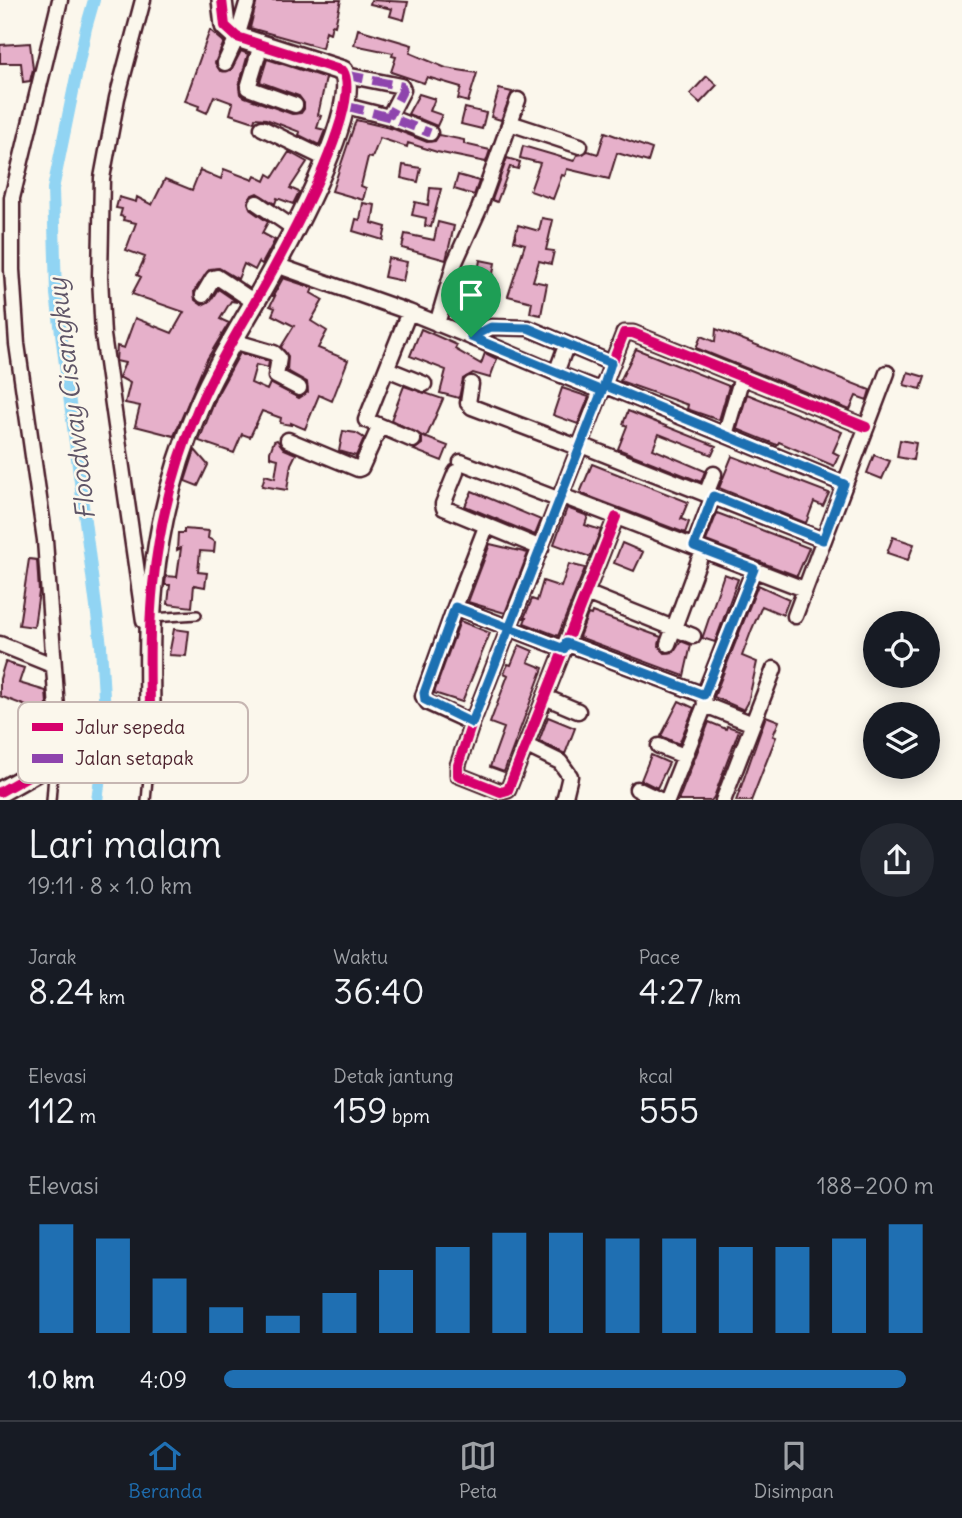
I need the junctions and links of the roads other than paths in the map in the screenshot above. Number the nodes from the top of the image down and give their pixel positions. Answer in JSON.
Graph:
{"nodes":[{"id":1,"x":60,"y":0,"type":"edge"},
{"id":2,"x":143,"y":0,"type":"edge"},
{"id":3,"x":222,"y":0,"type":"edge"},
{"id":4,"x":248,"y":0,"type":"edge"},
{"id":5,"x":237,"y":37,"type":"junction"},
{"id":6,"x":261,"y":45,"type":"junction"},
{"id":7,"x":225,"y":63,"type":"dead end"},
{"id":8,"x":346,"y":75,"type":"junction"},
{"id":9,"x":517,"y":100,"type":"dead end"},
{"id":10,"x":295,"y":105,"type":"dead end"},
{"id":11,"x":346,"y":106,"type":"junction"},
{"id":12,"x":389,"y":117,"type":"junction"},
{"id":13,"x":510,"y":123,"type":"junction"},
{"id":14,"x":262,"y":128,"type":"dead end"},
{"id":15,"x":430,"y":134,"type":"dead end"},
{"id":16,"x":580,"y":146,"type":"dead end"},
{"id":17,"x":326,"y":159,"type":"junction"},
{"id":18,"x":257,"y":203,"type":"dead end"},
{"id":19,"x":295,"y":229,"type":"junction"},
{"id":20,"x":276,"y":265,"type":"junction"},
{"id":21,"x":204,"y":295,"type":"dead end"},
{"id":22,"x":256,"y":303,"type":"junction"},
{"id":23,"x":409,"y":312,"type":"junction"},
{"id":24,"x":437,"y":324,"type":"junction"},
{"id":25,"x":471,"y":337,"type":"junction"},
{"id":26,"x":233,"y":341,"type":"junction"},
{"id":27,"x":566,"y":346,"type":"junction"},
{"id":28,"x":611,"y":363,"type":"junction"},
{"id":29,"x":387,"y":369,"type":"junction"},
{"id":30,"x":556,"y":373,"type":"junction"},
{"id":31,"x":887,"y":373,"type":"dead end"},
{"id":32,"x":742,"y":377,"type":"junction"},
{"id":33,"x":424,"y":384,"type":"dead end"},
{"id":34,"x":471,"y":384,"type":"dead end"},
{"id":35,"x":299,"y":388,"type":"dead end"},
{"id":36,"x":603,"y":388,"type":"junction"},
{"id":37,"x":380,"y":426,"type":"junction"},
{"id":38,"x":866,"y":427,"type":"junction"},
{"id":39,"x":725,"y":435,"type":"junction"},
{"id":40,"x":288,"y":440,"type":"dead end"},
{"id":41,"x":413,"y":440,"type":"dead end"},
{"id":42,"x":580,"y":446,"type":"junction"},
{"id":43,"x":714,"y":474,"type":"dead end"},
{"id":44,"x":844,"y":484,"type":"junction"},
{"id":45,"x":710,"y":495,"type":"junction"},
{"id":46,"x":561,"y":498,"type":"junction"},
{"id":47,"x":616,"y":517,"type":"junction"},
{"id":48,"x":486,"y":527,"type":"junction"},
{"id":49,"x":823,"y":540,"type":"junction"},
{"id":50,"x":541,"y":548,"type":"junction"},
{"id":51,"x":697,"y":553,"type":"junction"},
{"id":52,"x":754,"y":569,"type":"junction"},
{"id":53,"x":804,"y":589,"type":"junction"},
{"id":54,"x":586,"y":593,"type":"junction"},
{"id":55,"x":455,"y":607,"type":"junction"},
{"id":56,"x":197,"y":615,"type":"dead end"},
{"id":57,"x":795,"y":616,"type":"dead end"},
{"id":58,"x":151,"y":618,"type":"junction"},
{"id":59,"x":508,"y":627,"type":"junction"},
{"id":60,"x":673,"y":629,"type":"junction"},
{"id":61,"x":692,"y":636,"type":"dead end"},
{"id":62,"x":0,"y":644,"type":"edge"},
{"id":63,"x":668,"y":644,"type":"dead end"},
{"id":64,"x":565,"y":646,"type":"junction"},
{"id":65,"x":150,"y":652,"type":"junction"},
{"id":66,"x":51,"y":665,"type":"junction"},
{"id":67,"x":774,"y":669,"type":"dead end"},
{"id":68,"x":545,"y":698,"type":"junction"},
{"id":69,"x":704,"y":700,"type":"junction"},
{"id":70,"x":55,"y":702,"type":"edge"},
{"id":71,"x":149,"y":702,"type":"edge"},
{"id":72,"x":578,"y":711,"type":"dead end"},
{"id":73,"x":472,"y":723,"type":"junction"},
{"id":74,"x":753,"y":724,"type":"junction"},
{"id":75,"x":527,"y":746,"type":"junction"},
{"id":76,"x":659,"y":746,"type":"dead end"},
{"id":77,"x":684,"y":756,"type":"junction"},
{"id":78,"x":18,"y":782,"type":"edge"},
{"id":79,"x":637,"y":789,"type":"dead end"},
{"id":80,"x":0,"y":792,"type":"edge"},
{"id":81,"x":564,"y":800,"type":"edge"},
{"id":82,"x":665,"y":800,"type":"edge"},
{"id":83,"x":723,"y":800,"type":"edge"}],
"edges":[{"from":1,"to":66,"type":"street"},
{"from":2,"to":65,"type":"street"},
{"from":3,"to":5,"type":"street"},
{"from":4,"to":5,"type":"street"},
{"from":5,"to":6,"type":"street"},
{"from":5,"to":7,"type":"street"},
{"from":6,"to":8,"type":"street"},
{"from":6,"to":10,"type":"street"},
{"from":8,"to":11,"type":"street"},
{"from":8,"to":12,"type":"street"},
{"from":9,"to":13,"type":"street"},
{"from":11,"to":12,"type":"street"},
{"from":11,"to":17,"type":"street"},
{"from":12,"to":15,"type":"street"},
{"from":13,"to":16,"type":"street"},
{"from":13,"to":24,"type":"street"},
{"from":14,"to":17,"type":"street"},
{"from":17,"to":19,"type":"street"},
{"from":18,"to":19,"type":"street"},
{"from":19,"to":20,"type":"street"},
{"from":20,"to":22,"type":"street"},
{"from":20,"to":23,"type":"street"},
{"from":21,"to":22,"type":"street"},
{"from":22,"to":26,"type":"street"},
{"from":23,"to":24,"type":"street"},
{"from":23,"to":29,"type":"street"},
{"from":24,"to":25,"type":"street"},
{"from":25,"to":27,"type":"street"},
{"from":25,"to":30,"type":"street"},
{"from":26,"to":35,"type":"street"},
{"from":26,"to":58,"type":"street"},
{"from":27,"to":28,"type":"street"},
{"from":27,"to":30,"type":"street"},
{"from":28,"to":32,"type":"street"},
{"from":28,"to":36,"type":"street"},
{"from":29,"to":33,"type":"street"},
{"from":29,"to":37,"type":"street"},
{"from":30,"to":36,"type":"street"},
{"from":31,"to":38,"type":"street"},
{"from":32,"to":38,"type":"street"},
{"from":32,"to":39,"type":"street"},
{"from":34,"to":42,"type":"street"},
{"from":36,"to":39,"type":"street"},
{"from":36,"to":42,"type":"street"},
{"from":37,"to":40,"type":"street"},
{"from":37,"to":41,"type":"street"},
{"from":38,"to":44,"type":"street"},
{"from":39,"to":44,"type":"street"},
{"from":42,"to":45,"type":"street"},
{"from":42,"to":46,"type":"street"},
{"from":43,"to":45,"type":"street"},
{"from":44,"to":49,"type":"street"},
{"from":45,"to":49,"type":"street"},
{"from":45,"to":51,"type":"street"},
{"from":46,"to":47,"type":"street"},
{"from":46,"to":48,"type":"street"},
{"from":46,"to":50,"type":"street"},
{"from":47,"to":51,"type":"street"},
{"from":47,"to":54,"type":"street"},
{"from":48,"to":50,"type":"street"},
{"from":48,"to":55,"type":"street"},
{"from":49,"to":53,"type":"street"},
{"from":50,"to":59,"type":"street"},
{"from":51,"to":52,"type":"street"},
{"from":51,"to":60,"type":"street"},
{"from":52,"to":53,"type":"street"},
{"from":52,"to":69,"type":"street"},
{"from":53,"to":57,"type":"street"},
{"from":54,"to":60,"type":"street"},
{"from":54,"to":64,"type":"street"},
{"from":55,"to":59,"type":"street"},
{"from":55,"to":73,"type":"street"},
{"from":56,"to":58,"type":"lane"},
{"from":58,"to":65,"type":"street"},
{"from":59,"to":64,"type":"street"},
{"from":59,"to":73,"type":"street"},
{"from":60,"to":61,"type":"street"},
{"from":60,"to":63,"type":"street"},
{"from":62,"to":66,"type":"street"},
{"from":64,"to":68,"type":"street"},
{"from":64,"to":69,"type":"street"},
{"from":65,"to":71,"type":"street"},
{"from":66,"to":70,"type":"street"},
{"from":67,"to":74,"type":"street"},
{"from":68,"to":72,"type":"street"},
{"from":68,"to":75,"type":"street"},
{"from":69,"to":74,"type":"street"},
{"from":69,"to":77,"type":"street"},
{"from":73,"to":75,"type":"street"},
{"from":74,"to":83,"type":"street"},
{"from":75,"to":81,"type":"street"},
{"from":76,"to":77,"type":"street"},
{"from":77,"to":82,"type":"street"},
{"from":78,"to":80,"type":"street"},
{"from":79,"to":82,"type":"street"}]}
